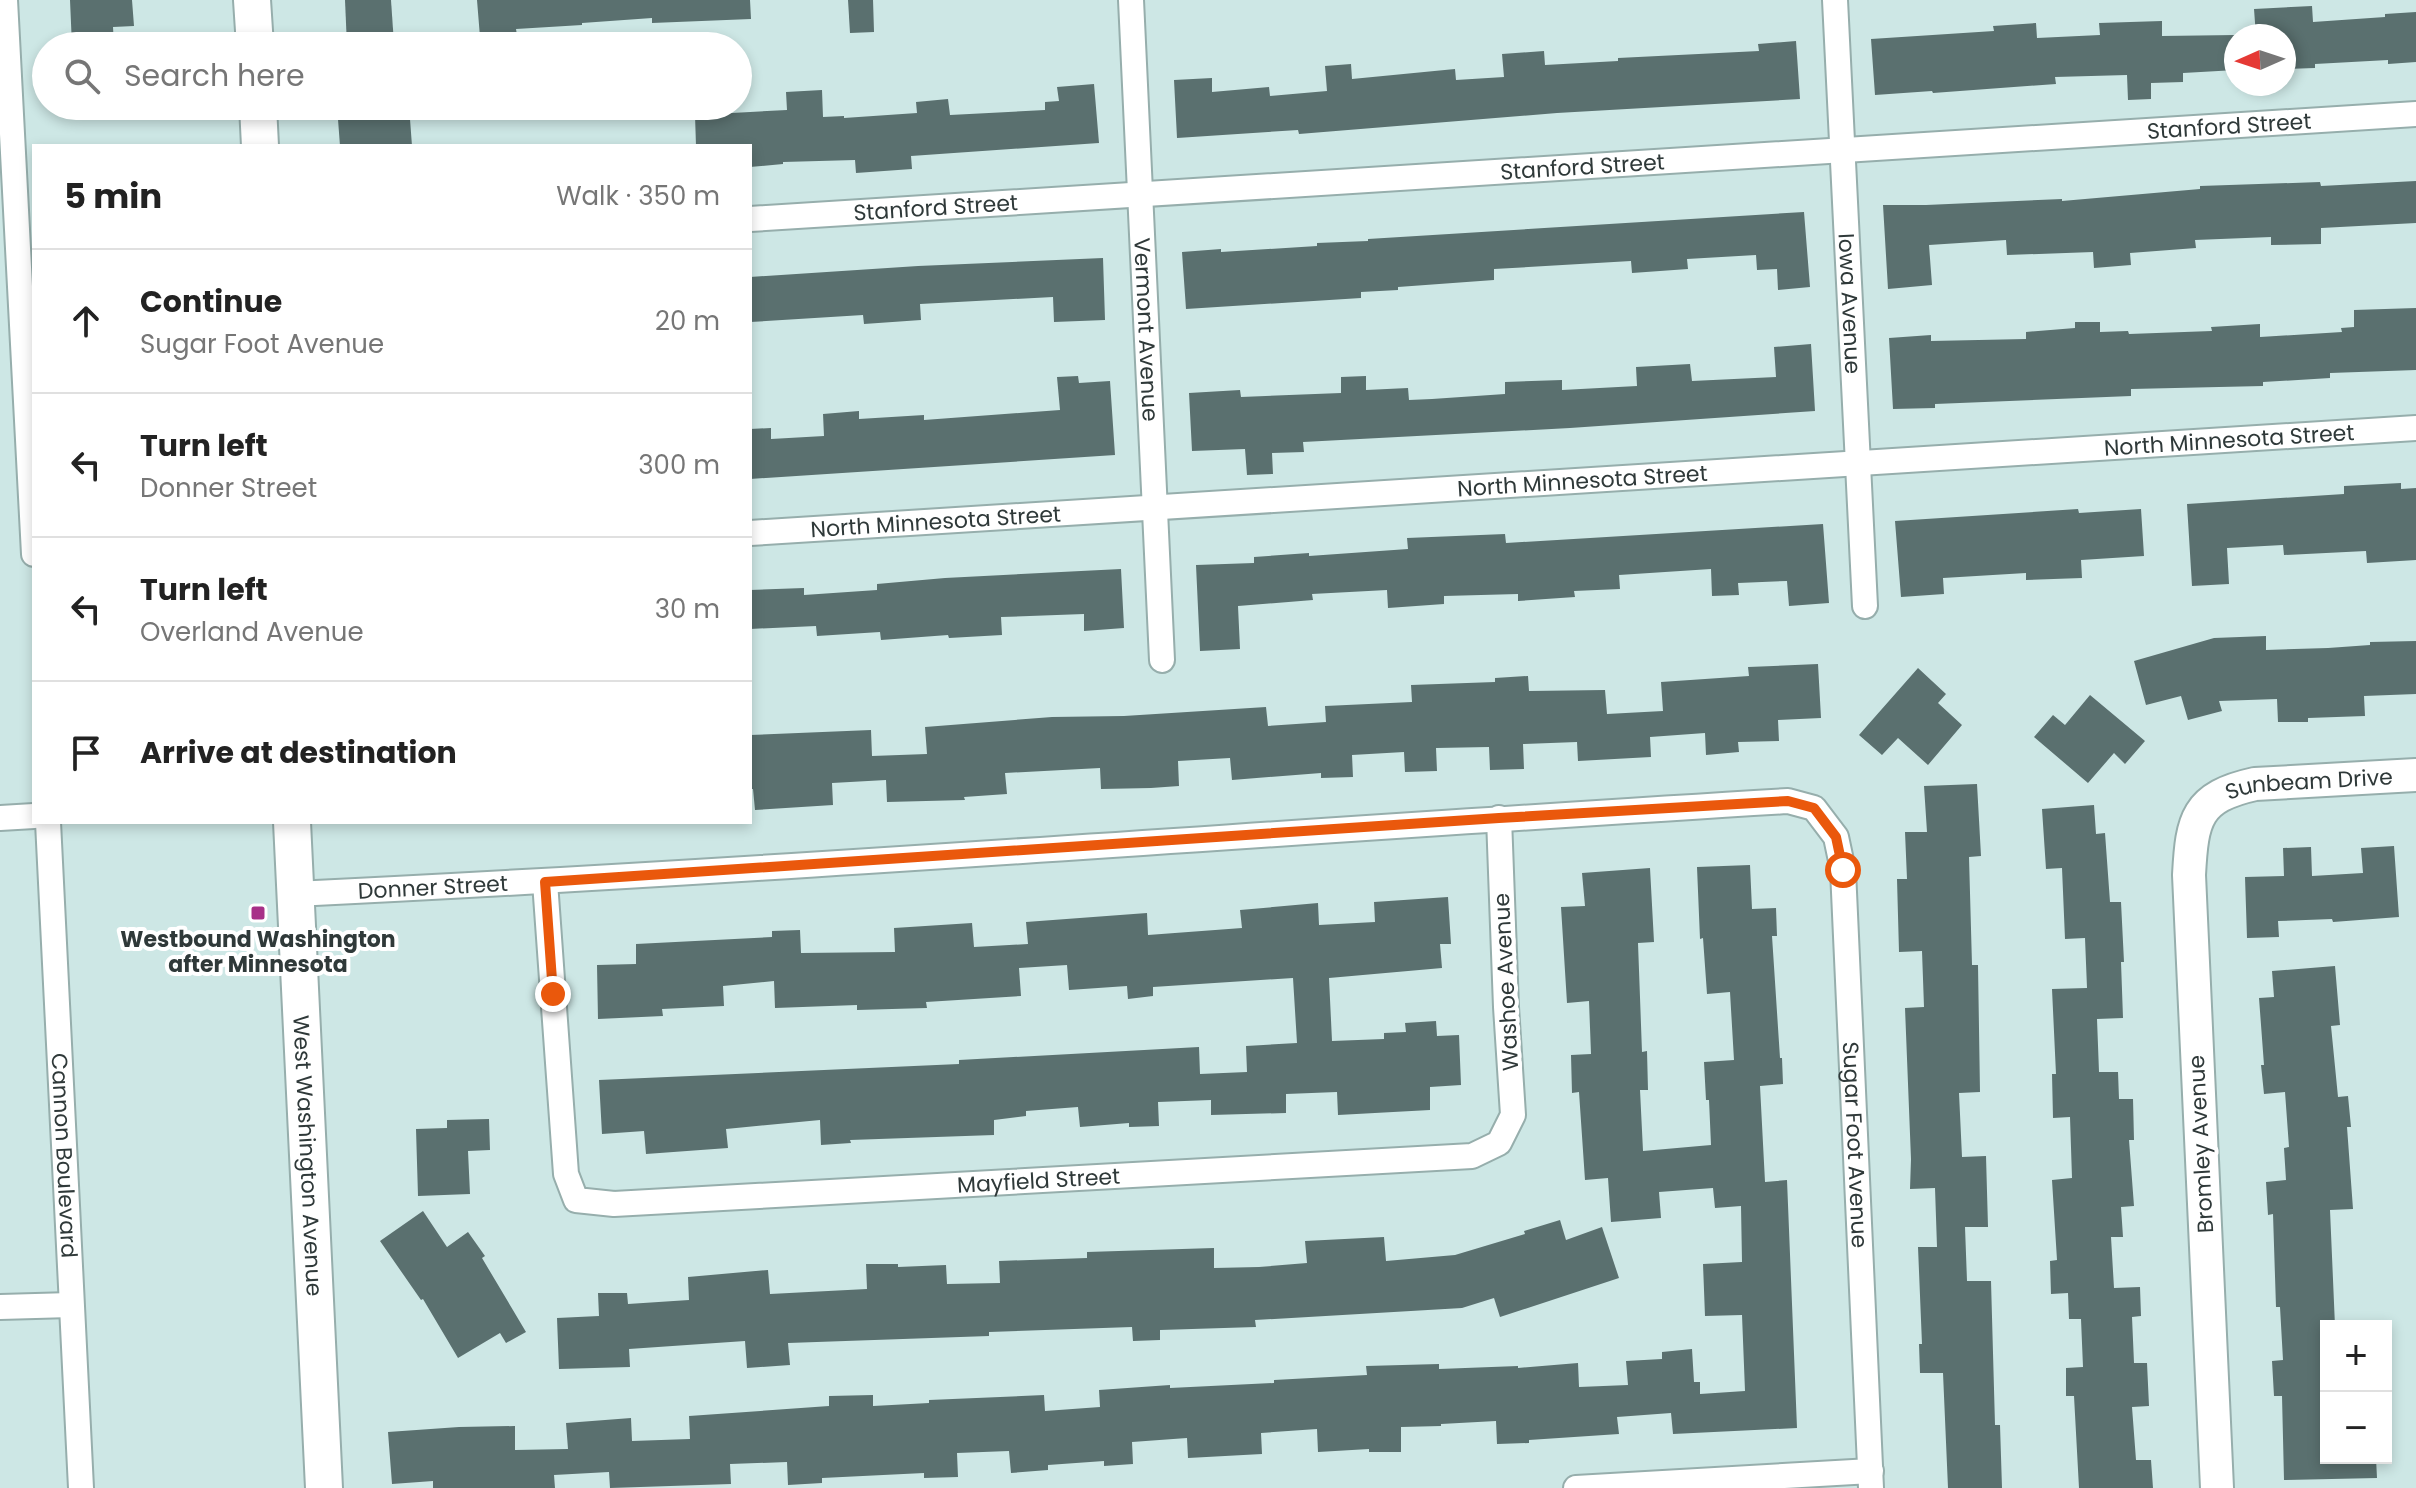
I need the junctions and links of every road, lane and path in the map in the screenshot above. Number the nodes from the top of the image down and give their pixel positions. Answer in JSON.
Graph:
{"nodes":[{"id":1,"x":5,"y":0,"type":"edge"},
{"id":2,"x":252,"y":0,"type":"edge"},
{"id":3,"x":1131,"y":0,"type":"edge"},
{"id":4,"x":1835,"y":0,"type":"edge"},
{"id":5,"x":254,"y":32,"type":"edge"},
{"id":6,"x":2416,"y":114,"type":"edge"},
{"id":7,"x":259,"y":120,"type":"edge"},
{"id":8,"x":260,"y":144,"type":"edge"},
{"id":9,"x":1842,"y":151,"type":"junction"},
{"id":10,"x":1140,"y":195,"type":"junction"},
{"id":11,"x":752,"y":219,"type":"edge"},
{"id":12,"x":2416,"y":428,"type":"edge"},
{"id":13,"x":1858,"y":463,"type":"junction"},
{"id":14,"x":1155,"y":507,"type":"junction"},
{"id":15,"x":32,"y":516,"type":"edge"},
{"id":16,"x":752,"y":533,"type":"edge"},
{"id":17,"x":1865,"y":606,"type":"dead end"},
{"id":18,"x":1162,"y":660,"type":"dead end"},
{"id":19,"x":2416,"y":775,"type":"edge"},
{"id":20,"x":2207,"y":804,"type":"joint"},
{"id":21,"x":1814,"y":808,"type":"joint"},
{"id":22,"x":32,"y":816,"type":"edge"},
{"id":23,"x":0,"y":818,"type":"edge"},
{"id":24,"x":1499,"y":818,"type":"junction"},
{"id":25,"x":48,"y":824,"type":"edge"},
{"id":26,"x":292,"y":824,"type":"edge"},
{"id":27,"x":545,"y":882,"type":"junction"},
{"id":28,"x":295,"y":894,"type":"junction"},
{"id":29,"x":1499,"y":1143,"type":"joint"},
{"id":30,"x":71,"y":1305,"type":"junction"},
{"id":31,"x":0,"y":1307,"type":"edge"},
{"id":32,"x":1871,"y":1480,"type":"edge"},
{"id":33,"x":81,"y":1488,"type":"edge"},
{"id":34,"x":324,"y":1488,"type":"edge"},
{"id":35,"x":1576,"y":1488,"type":"edge"},
{"id":36,"x":2217,"y":1488,"type":"edge"}],
"edges":[{"from":1,"to":15,"type":"street"},
{"from":2,"to":5,"type":"main road"},
{"from":3,"to":10,"type":"street","name":"Vermont Avenue"},
{"from":4,"to":9,"type":"street","name":"Iowa Avenue"},
{"from":6,"to":9,"type":"street","name":"Stanford Street"},
{"from":7,"to":8,"type":"main road"},
{"from":9,"to":10,"type":"street","name":"Stanford Street"},
{"from":9,"to":13,"type":"street","name":"Iowa Avenue"},
{"from":10,"to":11,"type":"street","name":"Stanford Street"},
{"from":10,"to":14,"type":"street","name":"Vermont Avenue"},
{"from":12,"to":13,"type":"street","name":"North Minnesota Street"},
{"from":13,"to":14,"type":"street","name":"North Minnesota Street"},
{"from":13,"to":17,"type":"street","name":"Iowa Avenue"},
{"from":14,"to":16,"type":"street","name":"North Minnesota Street"},
{"from":14,"to":18,"type":"street","name":"Vermont Avenue"},
{"from":19,"to":20,"type":"street","name":"Sunbeam Drive"},
{"from":20,"to":36,"type":"street","name":"Bromley Avenue"},
{"from":21,"to":24,"type":"street","name":"Donner Street"},
{"from":21,"to":32,"type":"street","name":"Sugar Foot Avenue"},
{"from":22,"to":23,"type":"street"},
{"from":24,"to":27,"type":"street","name":"Donner Street"},
{"from":24,"to":29,"type":"street","name":"Washoe Avenue"},
{"from":25,"to":30,"type":"street","name":"Cannon Boulevard"},
{"from":26,"to":28,"type":"main road","name":"West Washington Avenue"},
{"from":27,"to":28,"type":"street","name":"Donner Street"},
{"from":27,"to":29,"type":"street","name":"Mayfield Street"},
{"from":28,"to":34,"type":"main road","name":"West Washington Avenue"},
{"from":30,"to":31,"type":"street"},
{"from":30,"to":33,"type":"street","name":"Cannon Boulevard"},
{"from":32,"to":35,"type":"street"}]}
